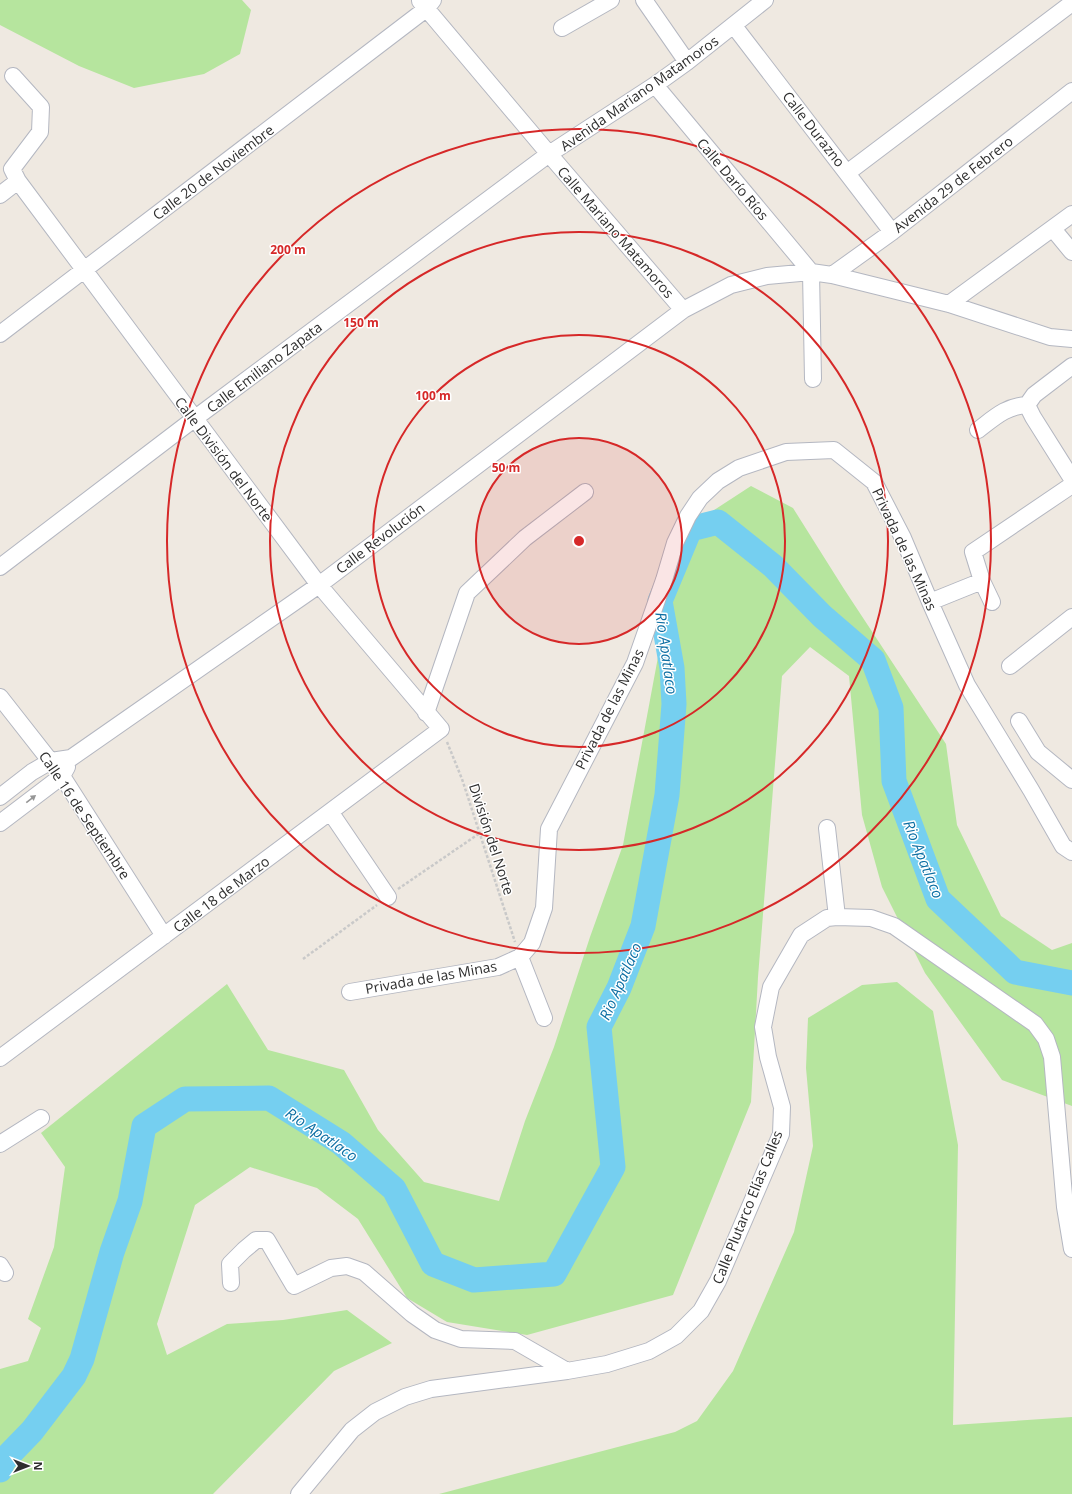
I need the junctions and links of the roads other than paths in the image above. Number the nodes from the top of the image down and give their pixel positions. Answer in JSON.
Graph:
{"nodes":[{"id":1,"x":611,"y":0,"type":"edge"},
{"id":2,"x":644,"y":0,"type":"edge"},
{"id":3,"x":765,"y":0,"type":"edge"},
{"id":4,"x":426,"y":3,"type":"edge"},
{"id":5,"x":1072,"y":3,"type":"edge"},
{"id":6,"x":734,"y":26,"type":"junction"},
{"id":7,"x":562,"y":28,"type":"dead end"},
{"id":8,"x":688,"y":62,"type":"junction"},
{"id":9,"x":13,"y":76,"type":"dead end"},
{"id":10,"x":655,"y":85,"type":"junction"},
{"id":11,"x":1072,"y":91,"type":"edge"},
{"id":12,"x":549,"y":154,"type":"junction"},
{"id":13,"x":847,"y":173,"type":"junction"},
{"id":14,"x":18,"y":181,"type":"junction"},
{"id":15,"x":0,"y":196,"type":"edge"},
{"id":16,"x":1072,"y":214,"type":"edge"},
{"id":17,"x":1054,"y":229,"type":"junction"},
{"id":18,"x":892,"y":232,"type":"junction"},
{"id":19,"x":1072,"y":252,"type":"edge"},
{"id":20,"x":84,"y":270,"type":"junction"},
{"id":21,"x":811,"y":272,"type":"junction"},
{"id":22,"x":832,"y":275,"type":"junction"},
{"id":23,"x":949,"y":304,"type":"junction"},
{"id":24,"x":683,"y":310,"type":"junction"},
{"id":25,"x":0,"y":334,"type":"edge"},
{"id":26,"x":1072,"y":339,"type":"edge"},
{"id":27,"x":1072,"y":366,"type":"edge"},
{"id":28,"x":813,"y":379,"type":"dead end"},
{"id":29,"x":1030,"y":411,"type":"junction"},
{"id":30,"x":194,"y":419,"type":"junction"},
{"id":31,"x":978,"y":430,"type":"dead end"},
{"id":32,"x":1072,"y":479,"type":"edge"},
{"id":33,"x":1072,"y":485,"type":"edge"},
{"id":34,"x":585,"y":492,"type":"dead end"},
{"id":35,"x":0,"y":567,"type":"edge"},
{"id":36,"x":982,"y":581,"type":"junction"},
{"id":37,"x":319,"y":585,"type":"junction"},
{"id":38,"x":930,"y":602,"type":"junction"},
{"id":39,"x":992,"y":602,"type":"dead end"},
{"id":40,"x":1072,"y":617,"type":"edge"},
{"id":41,"x":1010,"y":666,"type":"dead end"},
{"id":42,"x":0,"y":696,"type":"edge"},
{"id":43,"x":426,"y":713,"type":"junction"},
{"id":44,"x":1019,"y":721,"type":"dead end"},
{"id":45,"x":441,"y":729,"type":"joint"},
{"id":46,"x":71,"y":758,"type":"junction"},
{"id":47,"x":51,"y":761,"type":"junction"},
{"id":48,"x":62,"y":776,"type":"junction"},
{"id":49,"x":1072,"y":780,"type":"edge"},
{"id":50,"x":0,"y":797,"type":"edge"},
{"id":51,"x":331,"y":813,"type":"junction"},
{"id":52,"x":0,"y":823,"type":"edge"},
{"id":53,"x":827,"y":828,"type":"dead end"},
{"id":54,"x":1072,"y":852,"type":"edge"},
{"id":55,"x":388,"y":897,"type":"dead end"},
{"id":56,"x":837,"y":917,"type":"junction"},
{"id":57,"x":164,"y":936,"type":"junction"},
{"id":58,"x":520,"y":957,"type":"junction"},
{"id":59,"x":350,"y":992,"type":"dead end"},
{"id":60,"x":544,"y":1018,"type":"dead end"},
{"id":61,"x":0,"y":1058,"type":"edge"},
{"id":62,"x":41,"y":1118,"type":"dead end"},
{"id":63,"x":0,"y":1144,"type":"edge"},
{"id":64,"x":1066,"y":1150,"type":"edge"},
{"id":65,"x":1072,"y":1249,"type":"edge"},
{"id":66,"x":231,"y":1283,"type":"dead end"},
{"id":67,"x":567,"y":1371,"type":"junction"},
{"id":68,"x":299,"y":1494,"type":"edge"}],
"edges":[{"from":1,"to":7,"type":"street"},
{"from":2,"to":8,"type":"street"},
{"from":3,"to":6,"type":"street","name":"Avenida Mariano Matamoros"},
{"from":4,"to":12,"type":"street","name":"Calle Mariano Matamoros"},
{"from":4,"to":20,"type":"street","name":"Calle 20 de Noviembre"},
{"from":5,"to":13,"type":"street"},
{"from":6,"to":8,"type":"street","name":"Avenida Mariano Matamoros"},
{"from":6,"to":13,"type":"street","name":"Calle Durazno"},
{"from":8,"to":10,"type":"street","name":"Avenida Mariano Matamoros"},
{"from":9,"to":14,"type":"street"},
{"from":10,"to":12,"type":"street","name":"Avenida Mariano Matamoros"},
{"from":10,"to":21,"type":"street","name":"Calle Darío Ríos"},
{"from":11,"to":18,"type":"street","name":"Avenida 29 de Febrero"},
{"from":12,"to":24,"type":"street","name":"Calle Mariano Matamoros"},
{"from":12,"to":30,"type":"street","name":"Calle Emiliano Zapata"},
{"from":13,"to":18,"type":"street","name":"Calle Durazno"},
{"from":14,"to":15,"type":"street"},
{"from":14,"to":20,"type":"street","name":"Calle División del Norte"},
{"from":16,"to":17,"type":"street"},
{"from":17,"to":19,"type":"street"},
{"from":17,"to":23,"type":"street"},
{"from":18,"to":22,"type":"street","name":"Avenida 29 de Febrero"},
{"from":20,"to":25,"type":"street","name":"Calle 20 de Noviembre"},
{"from":20,"to":30,"type":"street","name":"Calle División del Norte"},
{"from":21,"to":22,"type":"street"},
{"from":21,"to":24,"type":"street"},
{"from":21,"to":28,"type":"street"},
{"from":22,"to":23,"type":"street"},
{"from":23,"to":26,"type":"street"},
{"from":24,"to":37,"type":"street","name":"Calle Revolución"},
{"from":27,"to":29,"type":"street"},
{"from":29,"to":31,"type":"street"},
{"from":29,"to":32,"type":"street"},
{"from":30,"to":35,"type":"street","name":"Calle Emiliano Zapata"},
{"from":30,"to":37,"type":"street","name":"Calle División del Norte"},
{"from":33,"to":36,"type":"street"},
{"from":34,"to":43,"type":"street"},
{"from":36,"to":38,"type":"street"},
{"from":36,"to":39,"type":"street"},
{"from":37,"to":43,"type":"street","name":"Calle División del Norte"},
{"from":37,"to":46,"type":"street","name":"Calle Revolución"},
{"from":38,"to":54,"type":"street","name":"Privada de las Minas"},
{"from":38,"to":58,"type":"street","name":"Privada de las Minas"},
{"from":40,"to":41,"type":"street"},
{"from":42,"to":47,"type":"street","name":"Calle 16 de Septiembre"},
{"from":43,"to":45,"type":"street","name":"Calle División del Norte"},
{"from":44,"to":49,"type":"street"},
{"from":45,"to":51,"type":"street","name":"Calle 18 de Marzo"},
{"from":46,"to":47,"type":"street","name":"Calle Revolución"},
{"from":46,"to":48,"type":"street","name":"Calle Revolución"},
{"from":47,"to":48,"type":"street","name":"Calle 16 de Septiembre"},
{"from":47,"to":50,"type":"street","name":"Calle Revolución"},
{"from":52,"to":48,"type":"street","name":"Calle Revolución","one_way":true},
{"from":48,"to":57,"type":"street","name":"Calle 16 de Septiembre"},
{"from":51,"to":55,"type":"street"},
{"from":51,"to":57,"type":"street","name":"Calle 18 de Marzo"},
{"from":53,"to":56,"type":"street"},
{"from":56,"to":64,"type":"street","name":"Calle Plutarco Elías Calles"},
{"from":56,"to":67,"type":"street","name":"Calle Plutarco Elías Calles"},
{"from":57,"to":61,"type":"street","name":"Calle 18 de Marzo"},
{"from":58,"to":59,"type":"street","name":"Privada de las Minas"},
{"from":58,"to":60,"type":"street"},
{"from":62,"to":63,"type":"street"},
{"from":64,"to":65,"type":"street","name":"Calle Plutarco Elías Calles"},
{"from":66,"to":67,"type":"street"},
{"from":67,"to":68,"type":"street","name":"Calle Plutarco Elías Calles"}]}
